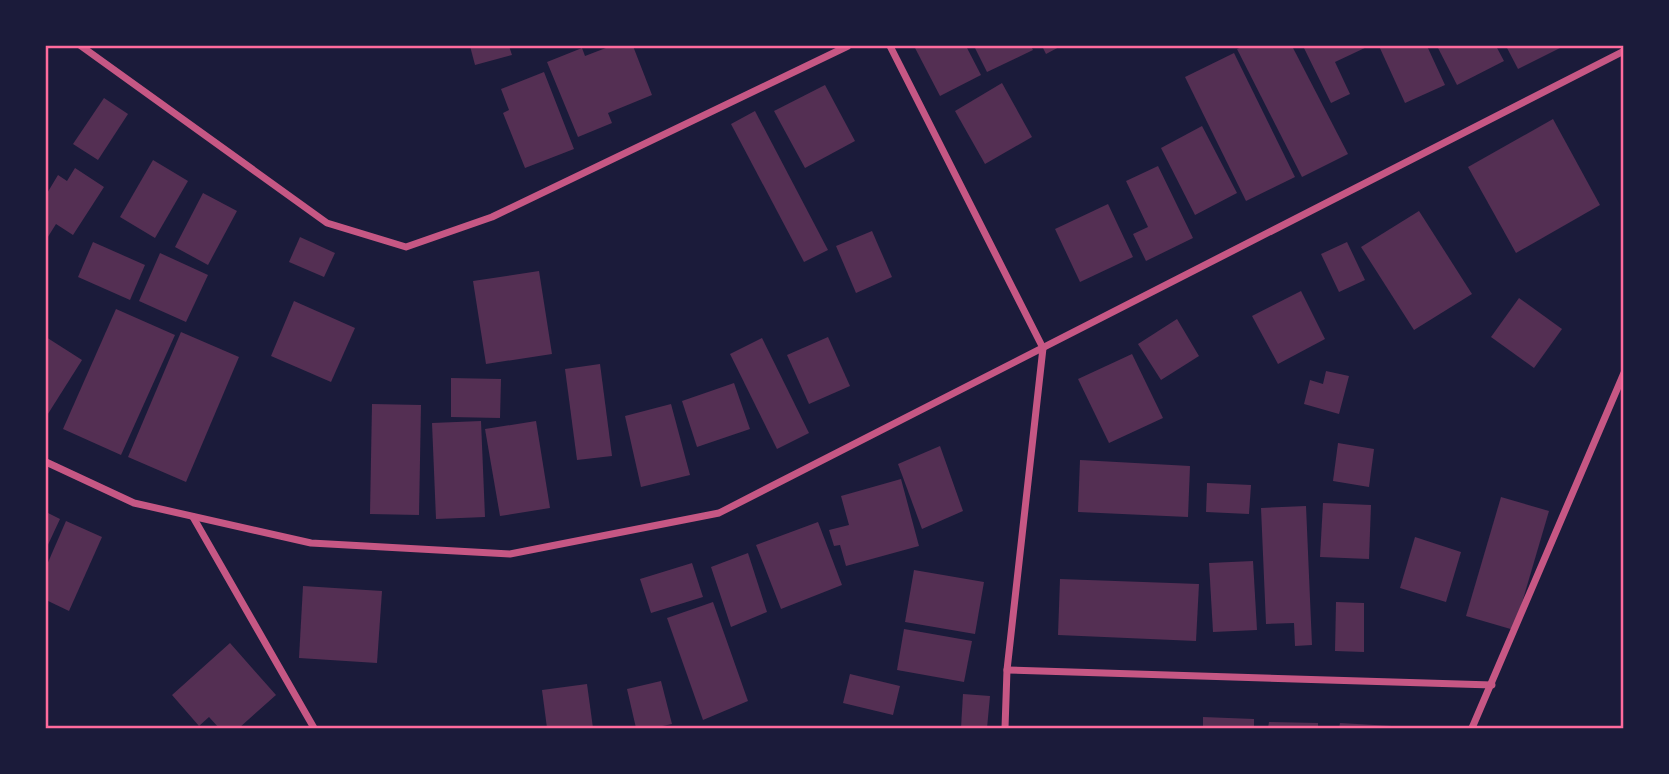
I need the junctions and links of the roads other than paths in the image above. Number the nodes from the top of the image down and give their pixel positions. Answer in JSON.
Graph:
{"nodes":[{"id":1,"x":81,"y":46,"type":"edge"},
{"id":2,"x":849,"y":46,"type":"edge"},
{"id":3,"x":890,"y":46,"type":"edge"},
{"id":4,"x":1623,"y":51,"type":"edge"},
{"id":5,"x":1042,"y":348,"type":"junction"},
{"id":6,"x":1623,"y":373,"type":"edge"},
{"id":7,"x":46,"y":462,"type":"edge"},
{"id":8,"x":193,"y":517,"type":"junction"},
{"id":9,"x":1007,"y":670,"type":"junction"},
{"id":10,"x":1492,"y":685,"type":"junction"},
{"id":11,"x":314,"y":729,"type":"edge"},
{"id":12,"x":1005,"y":729,"type":"edge"},
{"id":13,"x":1472,"y":729,"type":"edge"}],
"edges":[{"from":1,"to":2,"type":"street"},
{"from":3,"to":5,"type":"street"},
{"from":4,"to":5,"type":"street"},
{"from":5,"to":8,"type":"street"},
{"from":5,"to":9,"type":"street"},
{"from":6,"to":10,"type":"street"},
{"from":7,"to":8,"type":"street"},
{"from":8,"to":11,"type":"street"},
{"from":9,"to":10,"type":"street"},
{"from":9,"to":12,"type":"street"},
{"from":10,"to":13,"type":"street"}]}
